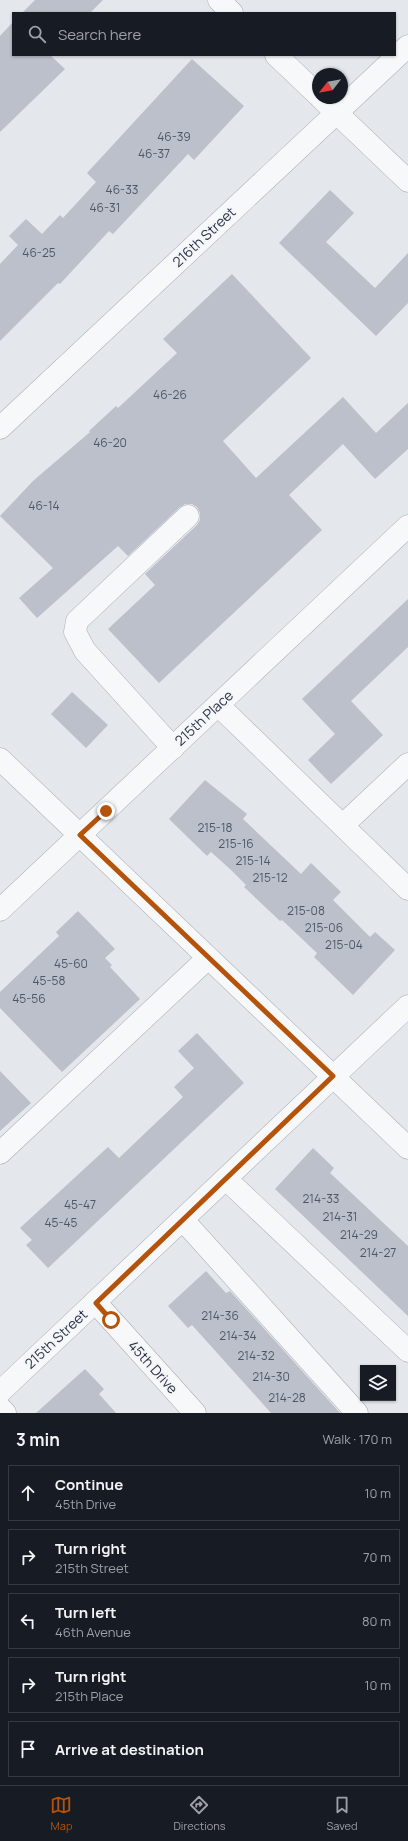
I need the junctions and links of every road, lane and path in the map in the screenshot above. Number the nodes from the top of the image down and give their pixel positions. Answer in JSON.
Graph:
{"nodes":[{"id":1,"x":219,"y":0,"type":"edge"},
{"id":2,"x":231,"y":12,"type":"edge"},
{"id":3,"x":408,"y":46,"type":"edge"},
{"id":4,"x":396,"y":55,"type":"edge"},
{"id":5,"x":277,"y":56,"type":"edge"},
{"id":6,"x":394,"y":56,"type":"edge"},
{"id":7,"x":312,"y":89,"type":"edge"},
{"id":8,"x":328,"y":105,"type":"edge"},
{"id":9,"x":408,"y":181,"type":"edge"},
{"id":10,"x":0,"y":428,"type":"edge"},
{"id":11,"x":188,"y":516,"type":"dead end"},
{"id":12,"x":408,"y":526,"type":"edge"},
{"id":13,"x":218,"y":705,"type":"junction"},
{"id":14,"x":173,"y":748,"type":"junction"},
{"id":15,"x":0,"y":759,"type":"edge"},
{"id":16,"x":408,"y":764,"type":"edge"},
{"id":17,"x":343,"y":825,"type":"junction"},
{"id":18,"x":80,"y":835,"type":"junction"},
{"id":19,"x":408,"y":889,"type":"edge"},
{"id":20,"x":0,"y":910,"type":"edge"},
{"id":21,"x":208,"y":958,"type":"junction"},
{"id":22,"x":408,"y":1006,"type":"edge"},
{"id":23,"x":333,"y":1076,"type":"junction"},
{"id":24,"x":408,"y":1148,"type":"edge"},
{"id":25,"x":0,"y":1154,"type":"edge"},
{"id":26,"x":226,"y":1179,"type":"junction"},
{"id":27,"x":183,"y":1220,"type":"junction"},
{"id":28,"x":96,"y":1303,"type":"junction"},
{"id":29,"x":408,"y":1351,"type":"edge"},
{"id":30,"x":0,"y":1392,"type":"edge"},
{"id":31,"x":0,"y":1408,"type":"edge"},
{"id":32,"x":5,"y":1413,"type":"edge"},
{"id":33,"x":195,"y":1413,"type":"edge"},
{"id":34,"x":357,"y":1413,"type":"edge"}],
"edges":[{"from":1,"to":2,"type":"street"},
{"from":3,"to":4,"type":"street","name":"216th Street"},
{"from":5,"to":7,"type":"street"},
{"from":6,"to":8,"type":"street","name":"216th Street"},
{"from":8,"to":9,"type":"street"},
{"from":8,"to":10,"type":"street","name":"216th Street"},
{"from":11,"to":14,"type":"street"},
{"from":12,"to":13,"type":"street","name":"215th Place"},
{"from":13,"to":14,"type":"street","name":"215th Place"},
{"from":13,"to":17,"type":"street"},
{"from":14,"to":18,"type":"street","name":"215th Place"},
{"from":15,"to":18,"type":"street"},
{"from":16,"to":17,"type":"street"},
{"from":17,"to":19,"type":"street"},
{"from":18,"to":20,"type":"street","name":"215th Place"},
{"from":18,"to":21,"type":"street"},
{"from":21,"to":23,"type":"street"},
{"from":21,"to":25,"type":"street"},
{"from":22,"to":23,"type":"street","name":"215th Street"},
{"from":23,"to":24,"type":"street"},
{"from":23,"to":26,"type":"street","name":"215th Street"},
{"from":26,"to":27,"type":"street","name":"215th Street"},
{"from":26,"to":29,"type":"street"},
{"from":27,"to":28,"type":"street","name":"215th Street"},
{"from":27,"to":34,"type":"street"},
{"from":28,"to":30,"type":"street","name":"215th Street"},
{"from":28,"to":33,"type":"street","name":"45th Drive"},
{"from":31,"to":32,"type":"street"}]}
